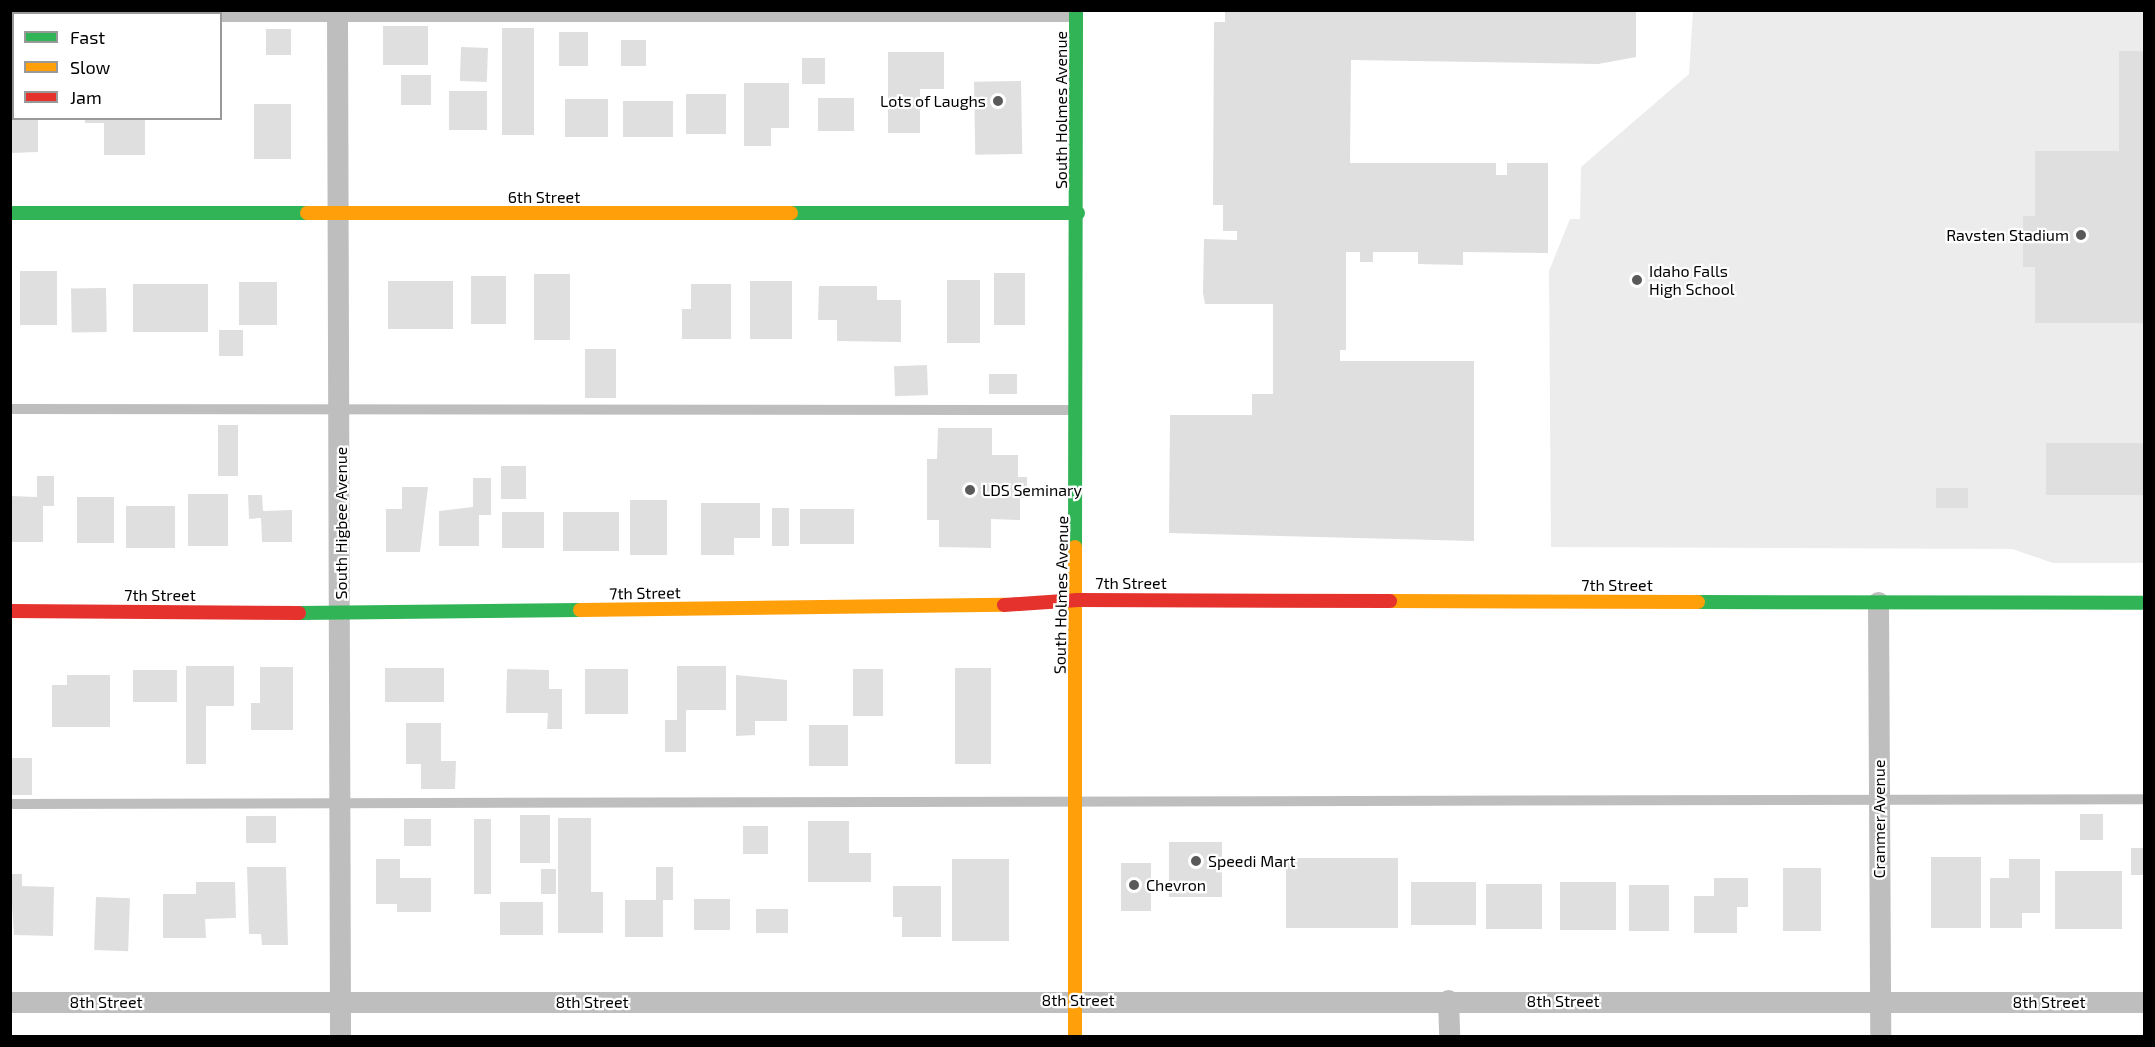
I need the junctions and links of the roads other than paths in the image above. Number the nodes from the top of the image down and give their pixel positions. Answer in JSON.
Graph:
{"nodes":[{"id":1,"x":337,"y":14,"type":"edge"},
{"id":2,"x":1076,"y":14,"type":"edge"},
{"id":3,"x":222,"y":17,"type":"edge"},
{"id":4,"x":10,"y":213,"type":"edge"},
{"id":5,"x":337,"y":213,"type":"junction"},
{"id":6,"x":1078,"y":213,"type":"junction"},
{"id":7,"x":10,"y":409,"type":"edge"},
{"id":8,"x":341,"y":409,"type":"junction"},
{"id":9,"x":1079,"y":410,"type":"junction"},
{"id":10,"x":1078,"y":600,"type":"junction"},
{"id":11,"x":1878,"y":602,"type":"junction"},
{"id":12,"x":2145,"y":603,"type":"edge"},
{"id":13,"x":10,"y":611,"type":"edge"},
{"id":14,"x":340,"y":613,"type":"junction"},
{"id":15,"x":1879,"y":799,"type":"junction"},
{"id":16,"x":2145,"y":799,"type":"edge"},
{"id":17,"x":340,"y":803,"type":"junction"},
{"id":18,"x":1074,"y":803,"type":"junction"},
{"id":19,"x":10,"y":804,"type":"edge"},
{"id":20,"x":1074,"y":1000,"type":"junction"},
{"id":21,"x":1448,"y":1000,"type":"junction"},
{"id":22,"x":1879,"y":1001,"type":"junction"},
{"id":23,"x":10,"y":1002,"type":"edge"},
{"id":24,"x":340,"y":1002,"type":"junction"},
{"id":25,"x":2145,"y":1002,"type":"edge"},
{"id":26,"x":340,"y":1036,"type":"edge"},
{"id":27,"x":1075,"y":1036,"type":"edge"},
{"id":28,"x":1449,"y":1036,"type":"edge"},
{"id":29,"x":1880,"y":1036,"type":"edge"}],
"edges":[{"from":1,"to":2,"type":"lane"},
{"from":1,"to":3,"type":"lane"},
{"from":1,"to":5,"type":"street","name":"South Higbee Avenue"},
{"from":2,"to":6,"type":"street","name":"South Holmes Avenue"},
{"from":4,"to":5,"type":"street","name":"6th Street"},
{"from":5,"to":6,"type":"street","name":"6th Street"},
{"from":5,"to":8,"type":"street","name":"South Higbee Avenue"},
{"from":6,"to":9,"type":"street","name":"South Holmes Avenue"},
{"from":7,"to":8,"type":"lane"},
{"from":8,"to":9,"type":"lane"},
{"from":8,"to":14,"type":"street","name":"South Higbee Avenue"},
{"from":9,"to":10,"type":"street","name":"South Holmes Avenue"},
{"from":10,"to":11,"type":"street","name":"7th Street"},
{"from":10,"to":14,"type":"street","name":"7th Street"},
{"from":10,"to":18,"type":"street","name":"South Holmes Avenue"},
{"from":11,"to":12,"type":"street","name":"7th Street"},
{"from":11,"to":15,"type":"street","name":"Cranmer Avenue"},
{"from":13,"to":14,"type":"street","name":"7th Street"},
{"from":14,"to":17,"type":"street","name":"South Higbee Avenue"},
{"from":15,"to":16,"type":"lane"},
{"from":15,"to":18,"type":"lane"},
{"from":15,"to":22,"type":"street","name":"Cranmer Avenue"},
{"from":17,"to":18,"type":"lane"},
{"from":17,"to":19,"type":"lane"},
{"from":17,"to":24,"type":"street","name":"South Higbee Avenue"},
{"from":18,"to":20,"type":"street","name":"South Holmes Avenue"},
{"from":20,"to":21,"type":"street","name":"8th Street"},
{"from":20,"to":24,"type":"street","name":"8th Street"},
{"from":20,"to":27,"type":"street","name":"South Holmes Avenue"},
{"from":21,"to":22,"type":"street","name":"8th Street"},
{"from":21,"to":28,"type":"street"},
{"from":22,"to":25,"type":"street","name":"8th Street"},
{"from":22,"to":29,"type":"street","name":"Cranmer Avenue"},
{"from":23,"to":24,"type":"street","name":"8th Street"},
{"from":24,"to":26,"type":"street","name":"South Higbee Avenue"}]}
